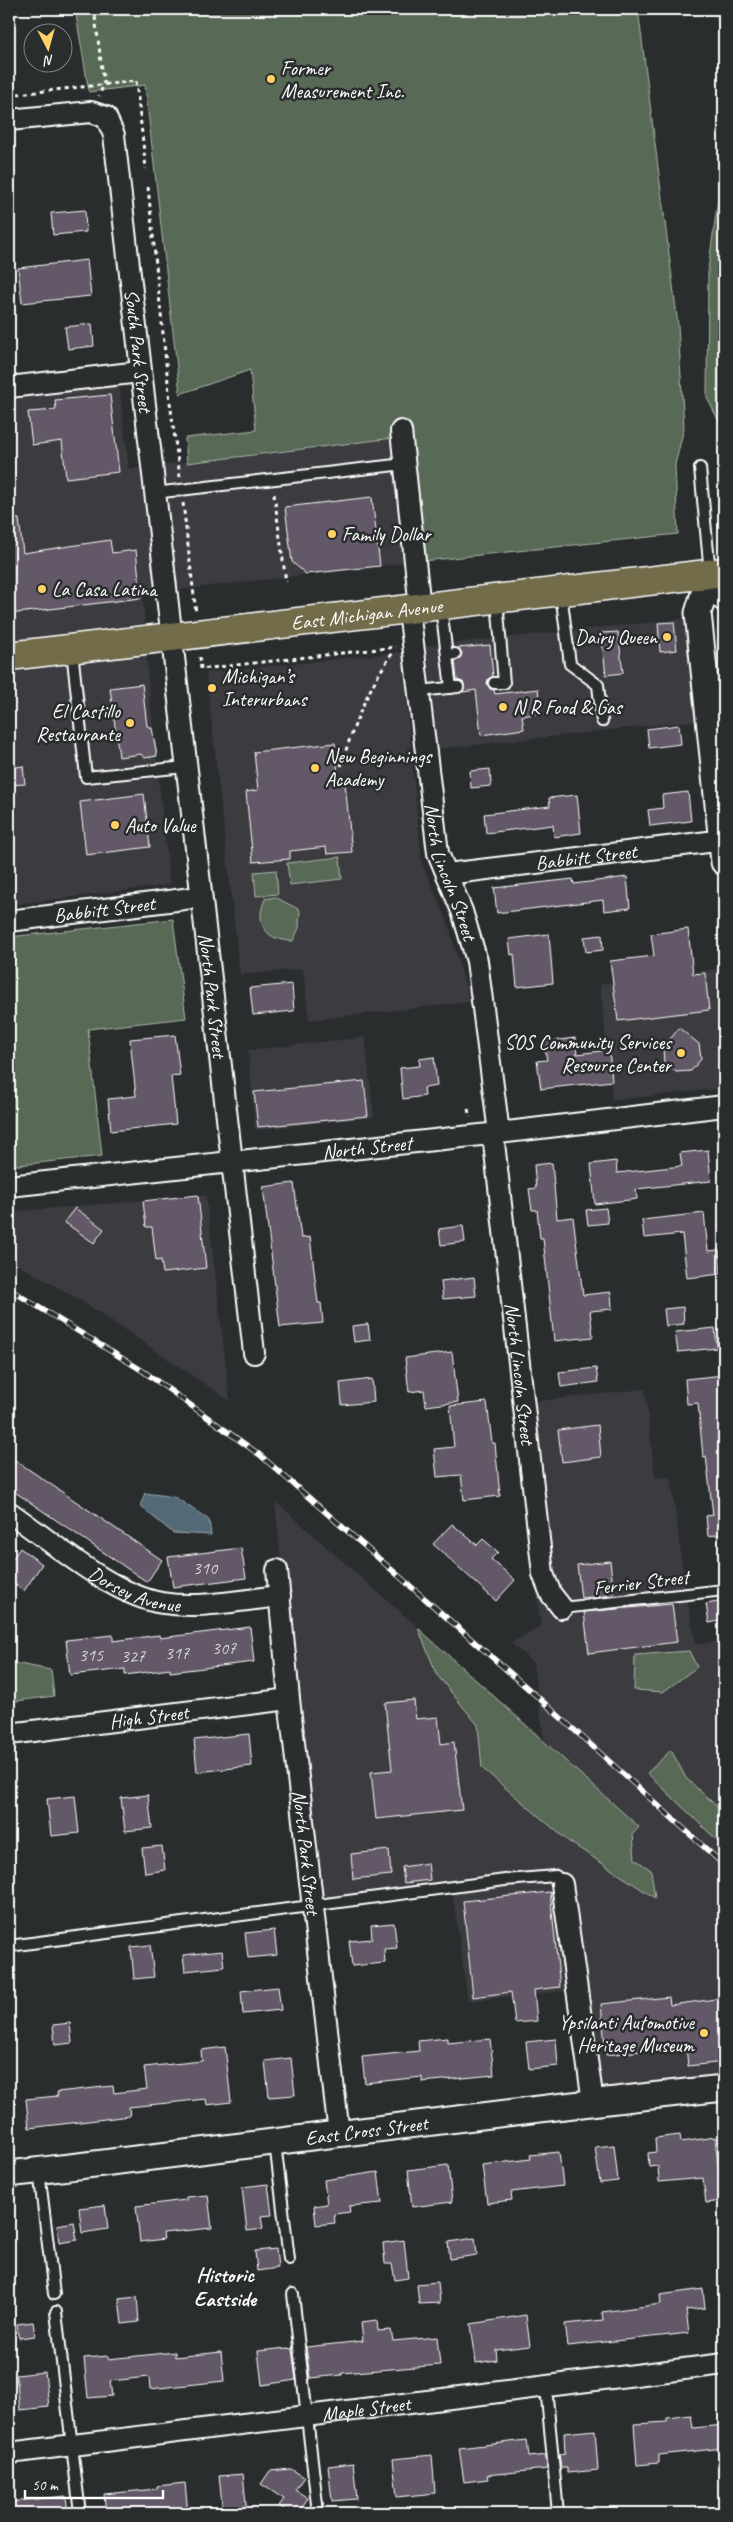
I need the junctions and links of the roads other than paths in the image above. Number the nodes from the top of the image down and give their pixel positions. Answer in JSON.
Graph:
{"nodes":[{"id":1,"x":9,"y":120,"type":"edge"},
{"id":2,"x":140,"y":372,"type":"junction"},
{"id":3,"x":9,"y":387,"type":"edge"},
{"id":4,"x":401,"y":431,"type":"dead end"},
{"id":5,"x":404,"y":464,"type":"junction"},
{"id":6,"x":700,"y":468,"type":"dead end"},
{"id":7,"x":154,"y":493,"type":"junction"},
{"id":8,"x":717,"y":573,"type":"edge"},
{"id":9,"x":560,"y":593,"type":"junction"},
{"id":10,"x":724,"y":598,"type":"edge"},
{"id":11,"x":497,"y":600,"type":"junction"},
{"id":12,"x":423,"y":608,"type":"junction"},
{"id":13,"x":170,"y":636,"type":"junction"},
{"id":14,"x":72,"y":649,"type":"junction"},
{"id":15,"x":9,"y":656,"type":"edge"},
{"id":16,"x":494,"y":683,"type":"dead end"},
{"id":17,"x":419,"y":691,"type":"junction"},
{"id":18,"x":602,"y":721,"type":"dead end"},
{"id":19,"x":185,"y":767,"type":"junction"},
{"id":20,"x":723,"y":847,"type":"edge"},
{"id":21,"x":447,"y":874,"type":"junction"},
{"id":22,"x":200,"y":897,"type":"junction"},
{"id":23,"x":9,"y":921,"type":"edge"},
{"id":24,"x":724,"y":1106,"type":"edge"},
{"id":25,"x":496,"y":1134,"type":"junction"},
{"id":26,"x":232,"y":1162,"type":"junction"},
{"id":27,"x":9,"y":1186,"type":"edge"},
{"id":28,"x":254,"y":1353,"type":"dead end"},
{"id":29,"x":9,"y":1512,"type":"edge"},
{"id":30,"x":277,"y":1570,"type":"dead end"},
{"id":31,"x":724,"y":1590,"type":"edge"},
{"id":32,"x":280,"y":1596,"type":"junction"},
{"id":33,"x":562,"y":1608,"type":"joint"},
{"id":34,"x":289,"y":1699,"type":"junction"},
{"id":35,"x":9,"y":1734,"type":"edge"},
{"id":36,"x":562,"y":1884,"type":"joint"},
{"id":37,"x":314,"y":1907,"type":"junction"},
{"id":38,"x":9,"y":1946,"type":"edge"},
{"id":39,"x":724,"y":2088,"type":"edge"},
{"id":40,"x":593,"y":2102,"type":"junction"},
{"id":41,"x":340,"y":2134,"type":"junction"},
{"id":42,"x":275,"y":2143,"type":"junction"},
{"id":43,"x":39,"y":2171,"type":"junction"},
{"id":44,"x":9,"y":2174,"type":"edge"},
{"id":45,"x":289,"y":2259,"type":"dead end"},
{"id":46,"x":54,"y":2294,"type":"dead end"},
{"id":47,"x":293,"y":2294,"type":"dead end"},
{"id":48,"x":56,"y":2312,"type":"dead end"},
{"id":49,"x":724,"y":2364,"type":"edge"},
{"id":50,"x":546,"y":2387,"type":"junction"},
{"id":51,"x":307,"y":2416,"type":"junction"},
{"id":52,"x":72,"y":2445,"type":"junction"},
{"id":53,"x":9,"y":2453,"type":"edge"},
{"id":54,"x":80,"y":2513,"type":"edge"},
{"id":55,"x":318,"y":2513,"type":"edge"},
{"id":56,"x":558,"y":2513,"type":"edge"}],
"edges":[{"from":1,"to":2,"type":"street","name":"South Park Street"},
{"from":2,"to":3,"type":"street"},
{"from":2,"to":7,"type":"street","name":"South Park Street"},
{"from":4,"to":5,"type":"street","name":"North Lincoln Street"},
{"from":5,"to":7,"type":"lane"},
{"from":5,"to":12,"type":"street","name":"North Lincoln Street"},
{"from":6,"to":8,"type":"lane"},
{"from":7,"to":13,"type":"street","name":"South Park Street"},
{"from":8,"to":9,"type":"main road","name":"East Michigan Avenue"},
{"from":8,"to":10,"type":"street"},
{"from":8,"to":20,"type":"street"},
{"from":9,"to":11,"type":"main road","name":"East Michigan Avenue"},
{"from":9,"to":18,"type":"lane"},
{"from":11,"to":12,"type":"main road","name":"East Michigan Avenue"},
{"from":11,"to":16,"type":"lane"},
{"from":12,"to":13,"type":"main road","name":"East Michigan Avenue"},
{"from":12,"to":17,"type":"street","name":"North Lincoln Street"},
{"from":12,"to":17,"type":"lane"},
{"from":13,"to":14,"type":"main road","name":"East Michigan Avenue"},
{"from":13,"to":19,"type":"street","name":"North Park Street"},
{"from":14,"to":15,"type":"main road","name":"East Michigan Avenue"},
{"from":14,"to":19,"type":"lane"},
{"from":17,"to":21,"type":"street","name":"North Lincoln Street"},
{"from":19,"to":22,"type":"street","name":"North Park Street"},
{"from":20,"to":21,"type":"street","name":"Babbitt Street"},
{"from":21,"to":25,"type":"street","name":"North Lincoln Street"},
{"from":22,"to":23,"type":"street","name":"Babbitt Street"},
{"from":22,"to":26,"type":"street","name":"North Park Street"},
{"from":24,"to":25,"type":"street","name":"North Street"},
{"from":25,"to":26,"type":"street","name":"North Street"},
{"from":25,"to":33,"type":"street","name":"North Lincoln Street"},
{"from":26,"to":27,"type":"street","name":"North Street"},
{"from":26,"to":28,"type":"street","name":"North Park Street"},
{"from":29,"to":32,"type":"street","name":"Dorsey Avenue"},
{"from":30,"to":32,"type":"street","name":"North Park Street"},
{"from":31,"to":33,"type":"lane","name":"Ferrier Street"},
{"from":32,"to":34,"type":"street","name":"North Park Street"},
{"from":34,"to":35,"type":"street","name":"High Street"},
{"from":34,"to":37,"type":"street","name":"North Park Street"},
{"from":36,"to":37,"type":"lane"},
{"from":36,"to":40,"type":"street"},
{"from":37,"to":38,"type":"lane"},
{"from":37,"to":41,"type":"street","name":"North Park Street"},
{"from":39,"to":40,"type":"street","name":"East Cross Street"},
{"from":40,"to":41,"type":"street","name":"East Cross Street"},
{"from":41,"to":42,"type":"street","name":"East Cross Street"},
{"from":42,"to":43,"type":"street","name":"East Cross Street"},
{"from":42,"to":45,"type":"lane"},
{"from":43,"to":44,"type":"street","name":"East Cross Street"},
{"from":43,"to":46,"type":"lane"},
{"from":47,"to":51,"type":"lane"},
{"from":48,"to":52,"type":"lane"},
{"from":49,"to":50,"type":"street","name":"Maple Street"},
{"from":50,"to":51,"type":"street","name":"Maple Street"},
{"from":50,"to":56,"type":"lane"},
{"from":51,"to":52,"type":"street","name":"Maple Street"},
{"from":51,"to":55,"type":"lane"},
{"from":52,"to":53,"type":"street","name":"Maple Street"},
{"from":52,"to":54,"type":"lane"}]}
